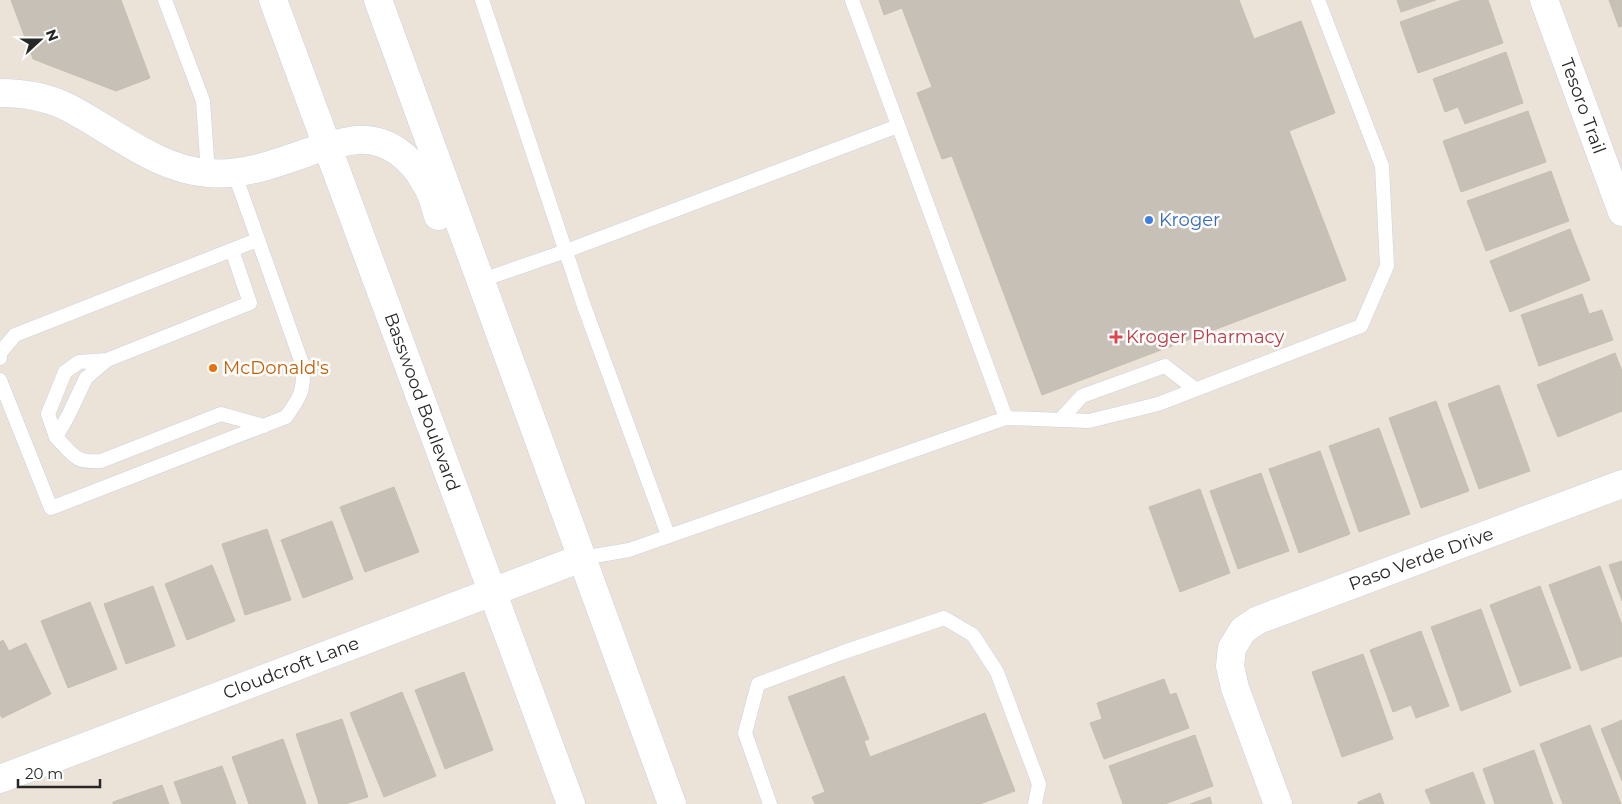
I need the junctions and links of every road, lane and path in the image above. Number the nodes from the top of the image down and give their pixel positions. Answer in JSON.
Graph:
{"nodes":[{"id":1,"x":165,"y":0,"type":"edge"},
{"id":2,"x":273,"y":0,"type":"edge"},
{"id":3,"x":378,"y":0,"type":"edge"},
{"id":4,"x":482,"y":0,"type":"edge"},
{"id":5,"x":852,"y":0,"type":"edge"},
{"id":6,"x":1318,"y":0,"type":"edge"},
{"id":7,"x":1544,"y":0,"type":"edge"},
{"id":8,"x":0,"y":93,"type":"edge"},
{"id":9,"x":898,"y":126,"type":"junction"},
{"id":10,"x":326,"y":146,"type":"junction"},
{"id":11,"x":221,"y":173,"type":"junction"},
{"id":12,"x":1622,"y":212,"type":"edge"},
{"id":13,"x":257,"y":240,"type":"junction"},
{"id":14,"x":468,"y":245,"type":"junction"},
{"id":15,"x":232,"y":250,"type":"junction"},
{"id":16,"x":566,"y":251,"type":"junction"},
{"id":17,"x":482,"y":280,"type":"junction"},
{"id":18,"x":0,"y":358,"type":"edge"},
{"id":19,"x":107,"y":360,"type":"junction"},
{"id":20,"x":0,"y":380,"type":"edge"},
{"id":21,"x":1195,"y":389,"type":"junction"},
{"id":22,"x":1006,"y":418,"type":"junction"},
{"id":23,"x":1060,"y":420,"type":"junction"},
{"id":24,"x":264,"y":426,"type":"junction"},
{"id":25,"x":56,"y":437,"type":"junction"},
{"id":26,"x":1622,"y":484,"type":"edge"},
{"id":27,"x":668,"y":535,"type":"junction"},
{"id":28,"x":582,"y":558,"type":"junction"},
{"id":29,"x":492,"y":592,"type":"junction"},
{"id":30,"x":0,"y":779,"type":"edge"},
{"id":31,"x":571,"y":804,"type":"edge"},
{"id":32,"x":672,"y":804,"type":"edge"},
{"id":33,"x":770,"y":804,"type":"edge"},
{"id":34,"x":1035,"y":804,"type":"edge"},
{"id":35,"x":1278,"y":804,"type":"edge"}],
"edges":[{"from":1,"to":11,"type":"lane"},
{"from":2,"to":10,"type":"main road","name":"Basswood Boulevard"},
{"from":3,"to":14,"type":"main road"},
{"from":4,"to":16,"type":"lane"},
{"from":5,"to":9,"type":"lane"},
{"from":6,"to":21,"type":"lane"},
{"from":7,"to":12,"type":"main road","name":"Tesoro Trail"},
{"from":8,"to":11,"type":"main road"},
{"from":9,"to":16,"type":"lane"},
{"from":9,"to":22,"type":"lane"},
{"from":10,"to":11,"type":"main road"},
{"from":10,"to":14,"type":"main road"},
{"from":10,"to":29,"type":"main road","name":"Basswood Boulevard"},
{"from":11,"to":13,"type":"lane"},
{"from":13,"to":15,"type":"lane"},
{"from":13,"to":24,"type":"lane"},
{"from":14,"to":17,"type":"main road"},
{"from":15,"to":18,"type":"lane"},
{"from":15,"to":19,"type":"lane"},
{"from":16,"to":17,"type":"lane"},
{"from":16,"to":27,"type":"lane"},
{"from":17,"to":28,"type":"main road"},
{"from":19,"to":25,"type":"lane"},
{"from":19,"to":25,"type":"lane"},
{"from":20,"to":24,"type":"lane"},
{"from":21,"to":23,"type":"lane"},
{"from":21,"to":23,"type":"lane"},
{"from":22,"to":23,"type":"lane"},
{"from":22,"to":27,"type":"lane"},
{"from":24,"to":25,"type":"lane"},
{"from":26,"to":35,"type":"main road","name":"Paso Verde Drive"},
{"from":27,"to":28,"type":"lane"},
{"from":28,"to":29,"type":"main road","name":"Cloudcroft Lane"},
{"from":28,"to":32,"type":"main road"},
{"from":29,"to":30,"type":"main road","name":"Cloudcroft Lane"},
{"from":29,"to":31,"type":"main road","name":"Basswood Boulevard"},
{"from":33,"to":34,"type":"lane"}]}
